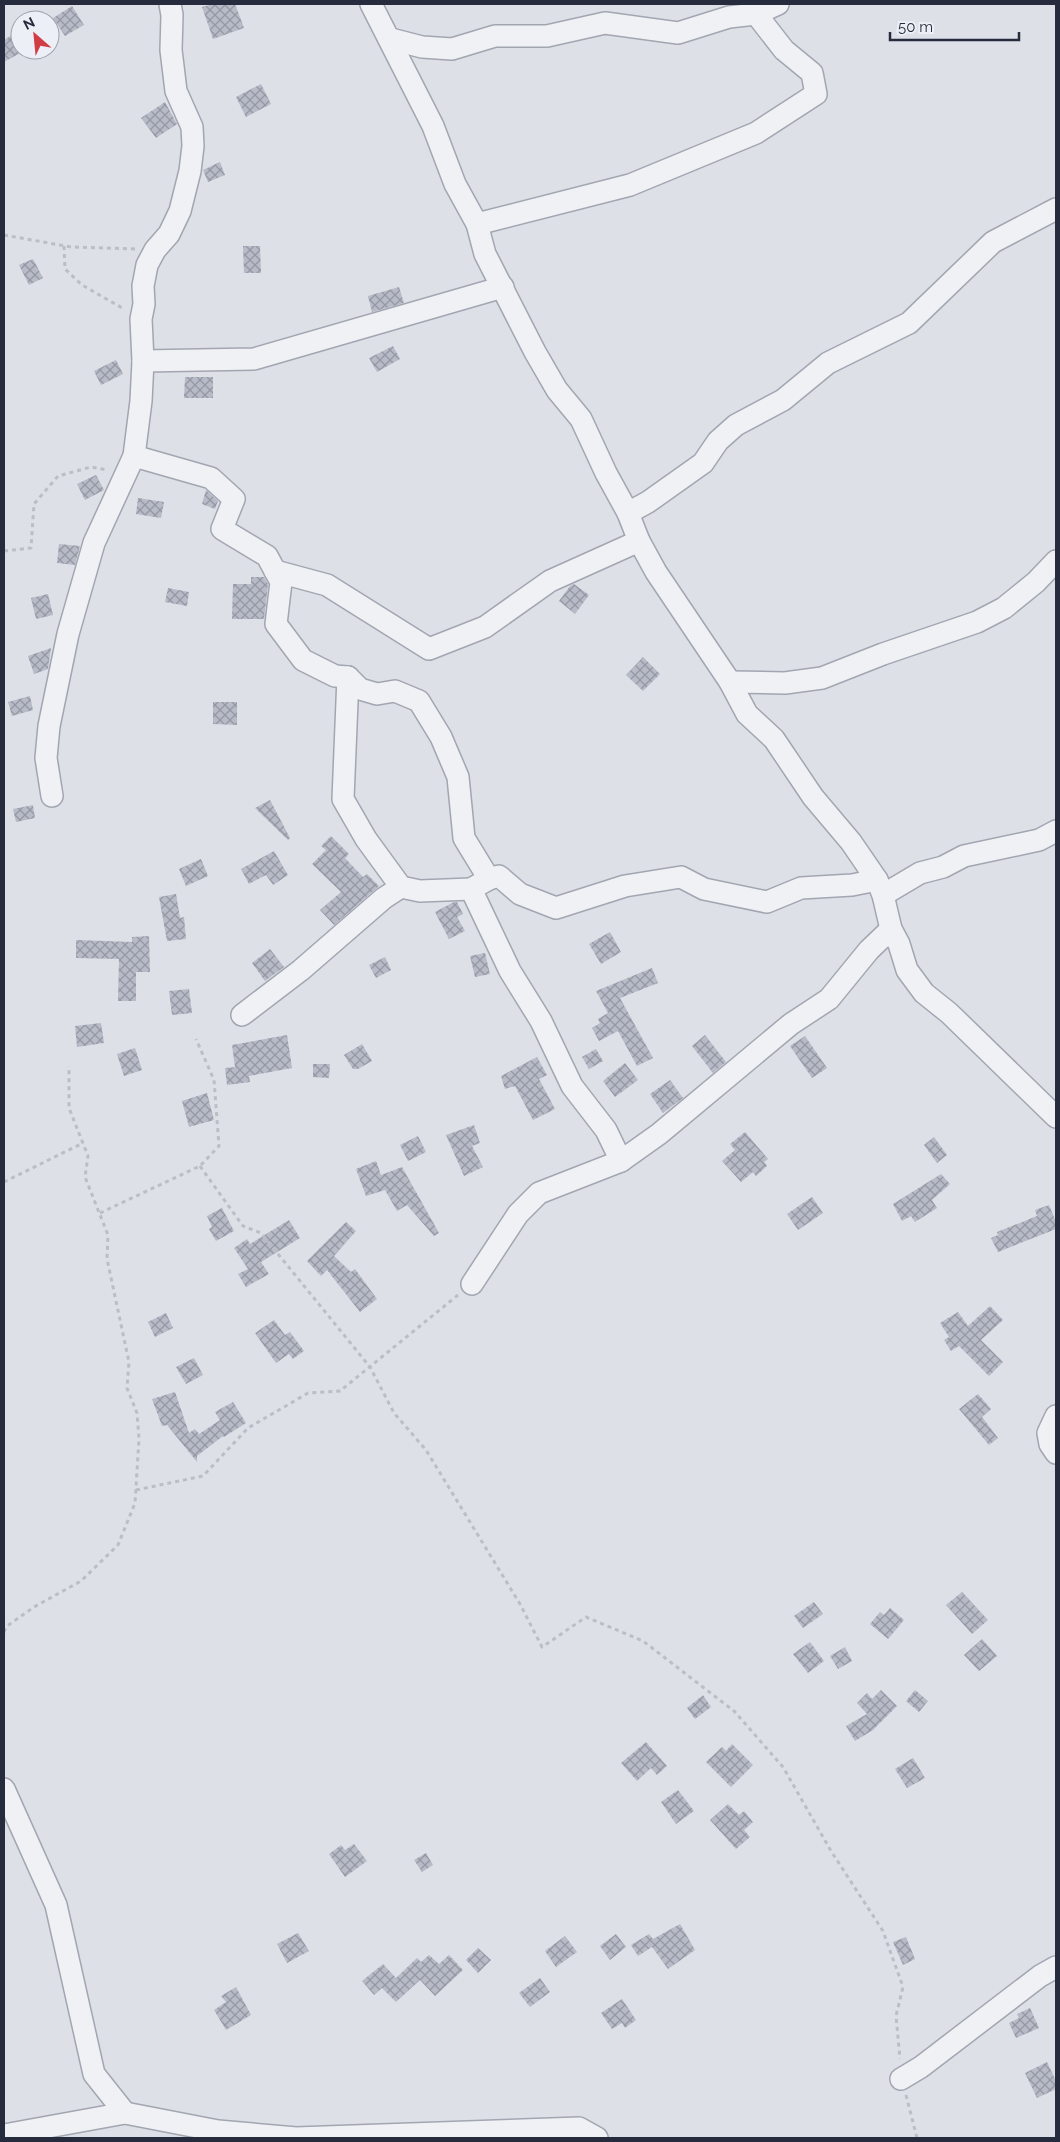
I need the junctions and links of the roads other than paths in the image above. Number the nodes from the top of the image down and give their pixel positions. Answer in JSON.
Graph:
{"nodes":[{"id":1,"x":170,"y":4,"type":"edge"},
{"id":2,"x":371,"y":4,"type":"edge"},
{"id":3,"x":778,"y":4,"type":"edge"},
{"id":4,"x":732,"y":10,"type":"edge"},
{"id":5,"x":756,"y":14,"type":"junction"},
{"id":6,"x":391,"y":39,"type":"junction"},
{"id":7,"x":1056,"y":209,"type":"edge"},
{"id":8,"x":477,"y":224,"type":"junction"},
{"id":9,"x":504,"y":287,"type":"junction"},
{"id":10,"x":144,"y":361,"type":"junction"},
{"id":11,"x":130,"y":465,"type":"junction"},
{"id":12,"x":628,"y":513,"type":"junction"},
{"id":13,"x":639,"y":541,"type":"junction"},
{"id":14,"x":1056,"y":560,"type":"edge"},
{"id":15,"x":275,"y":571,"type":"junction"},
{"id":16,"x":348,"y":677,"type":"junction"},
{"id":17,"x":730,"y":682,"type":"junction"},
{"id":18,"x":52,"y":796,"type":"dead end"},
{"id":19,"x":1056,"y":831,"type":"edge"},
{"id":20,"x":480,"y":884,"type":"junction"},
{"id":21,"x":401,"y":887,"type":"junction"},
{"id":22,"x":880,"y":887,"type":"junction"},
{"id":23,"x":891,"y":929,"type":"junction"},
{"id":24,"x":242,"y":1015,"type":"dead end"},
{"id":25,"x":1056,"y":1117,"type":"edge"},
{"id":26,"x":621,"y":1161,"type":"junction"},
{"id":27,"x":472,"y":1284,"type":"road end"},
{"id":28,"x":1056,"y":1416,"type":"edge"},
{"id":29,"x":1056,"y":1452,"type":"edge"},
{"id":30,"x":4,"y":1789,"type":"edge"},
{"id":31,"x":1056,"y":1967,"type":"edge"},
{"id":32,"x":901,"y":2079,"type":"road end"},
{"id":33,"x":125,"y":2113,"type":"junction"},
{"id":34,"x":4,"y":2135,"type":"edge"},
{"id":35,"x":296,"y":2138,"type":"edge"},
{"id":36,"x":597,"y":2138,"type":"edge"}],
"edges":[{"from":1,"to":10,"type":"street"},
{"from":2,"to":6,"type":"street"},
{"from":3,"to":5,"type":"street"},
{"from":4,"to":5,"type":"street"},
{"from":4,"to":6,"type":"street"},
{"from":5,"to":8,"type":"street"},
{"from":6,"to":8,"type":"street"},
{"from":7,"to":12,"type":"street"},
{"from":8,"to":9,"type":"street"},
{"from":9,"to":10,"type":"street"},
{"from":9,"to":12,"type":"street"},
{"from":10,"to":11,"type":"street"},
{"from":11,"to":15,"type":"street"},
{"from":11,"to":18,"type":"street"},
{"from":12,"to":13,"type":"street"},
{"from":13,"to":15,"type":"street"},
{"from":13,"to":17,"type":"street"},
{"from":14,"to":17,"type":"street"},
{"from":15,"to":16,"type":"street"},
{"from":16,"to":20,"type":"street"},
{"from":16,"to":21,"type":"street"},
{"from":17,"to":22,"type":"street"},
{"from":19,"to":22,"type":"street"},
{"from":20,"to":21,"type":"street"},
{"from":20,"to":22,"type":"street"},
{"from":20,"to":26,"type":"street"},
{"from":21,"to":24,"type":"street"},
{"from":22,"to":23,"type":"street"},
{"from":23,"to":25,"type":"street"},
{"from":23,"to":26,"type":"street"},
{"from":26,"to":27,"type":"street"},
{"from":28,"to":29,"type":"street"},
{"from":30,"to":33,"type":"street"},
{"from":31,"to":32,"type":"street"},
{"from":33,"to":34,"type":"street"},
{"from":33,"to":35,"type":"street"},
{"from":35,"to":36,"type":"street"}]}
